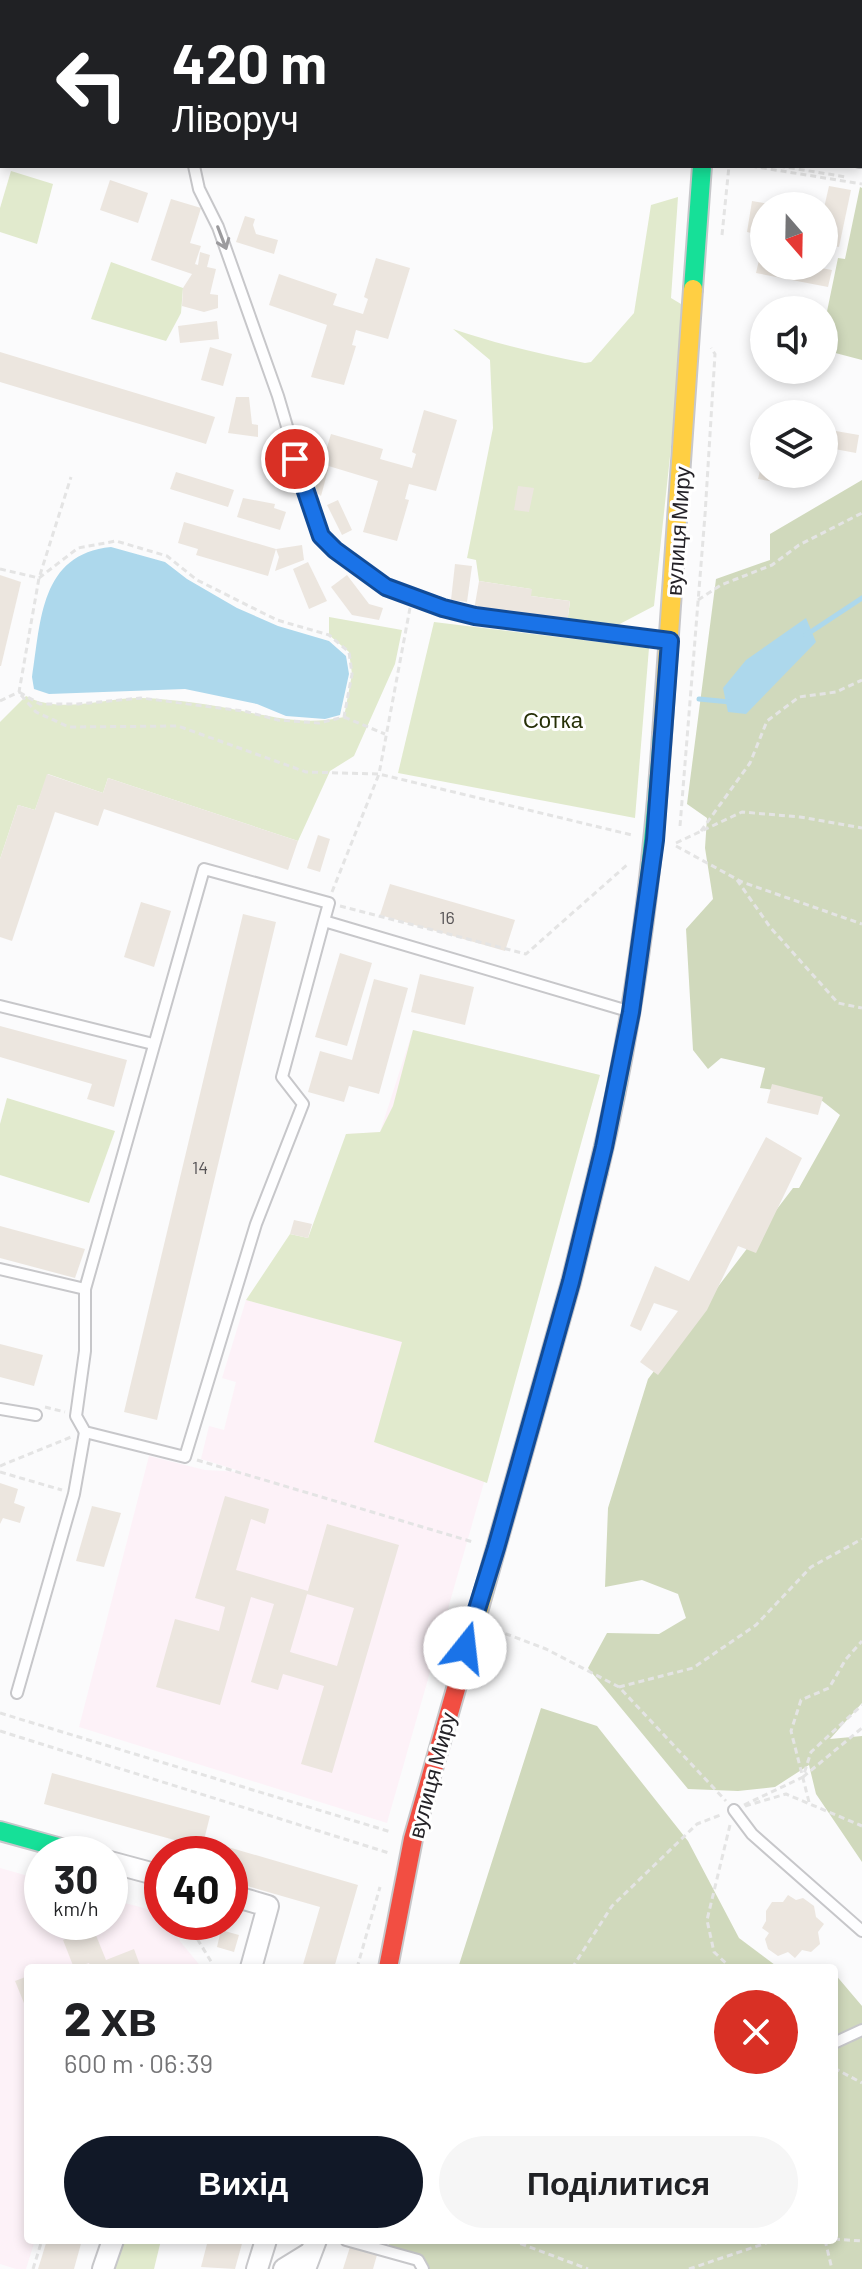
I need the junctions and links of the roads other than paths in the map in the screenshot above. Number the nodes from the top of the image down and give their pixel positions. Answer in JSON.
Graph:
{"nodes":[{"id":1,"x":194,"y":168,"type":"edge"},
{"id":2,"x":702,"y":168,"type":"edge"},
{"id":3,"x":670,"y":641,"type":"junction"},
{"id":4,"x":324,"y":921,"type":"junction"},
{"id":5,"x":0,"y":1006,"type":"edge"},
{"id":6,"x":631,"y":1012,"type":"junction"},
{"id":7,"x":153,"y":1044,"type":"junction"},
{"id":8,"x":0,"y":1269,"type":"edge"},
{"id":9,"x":85,"y":1289,"type":"junction"},
{"id":10,"x":0,"y":1409,"type":"edge"},
{"id":11,"x":36,"y":1415,"type":"dead end"},
{"id":12,"x":85,"y":1432,"type":"junction"},
{"id":13,"x":17,"y":1693,"type":"dead end"},
{"id":14,"x":734,"y":1810,"type":"road end"},
{"id":15,"x":0,"y":1831,"type":"edge"},
{"id":16,"x":24,"y":1838,"type":"edge"},
{"id":17,"x":248,"y":1900,"type":"edge"},
{"id":18,"x":862,"y":1931,"type":"edge"},
{"id":19,"x":252,"y":1964,"type":"edge"},
{"id":20,"x":389,"y":1964,"type":"edge"},
{"id":21,"x":862,"y":2030,"type":"edge"},
{"id":22,"x":838,"y":2041,"type":"edge"},
{"id":23,"x":112,"y":2244,"type":"edge"},
{"id":24,"x":265,"y":2244,"type":"edge"},
{"id":25,"x":360,"y":2244,"type":"edge"},
{"id":26,"x":310,"y":2254,"type":"edge"},
{"id":27,"x":103,"y":2269,"type":"edge"},
{"id":28,"x":257,"y":2269,"type":"edge"},
{"id":29,"x":284,"y":2269,"type":"edge"},
{"id":30,"x":423,"y":2269,"type":"edge"}],
"edges":[{"from":1,"to":3,"type":"lane","one_way":true},
{"from":2,"to":3,"type":"street","name":"вулиця Миру"},
{"from":3,"to":6,"type":"street","name":"вулиця Миру"},
{"from":4,"to":6,"type":"lane"},
{"from":4,"to":7,"type":"lane"},
{"from":4,"to":12,"type":"lane"},
{"from":5,"to":7,"type":"lane"},
{"from":6,"to":20,"type":"street","name":"вулиця Миру"},
{"from":7,"to":9,"type":"lane"},
{"from":8,"to":9,"type":"lane"},
{"from":9,"to":12,"type":"lane"},
{"from":10,"to":11,"type":"lane"},
{"from":12,"to":13,"type":"lane"},
{"from":14,"to":18,"type":"lane"},
{"from":15,"to":16,"type":"street"},
{"from":17,"to":19,"type":"street"},
{"from":21,"to":22,"type":"lane"},
{"from":23,"to":27,"type":"street"},
{"from":24,"to":28,"type":"street"},
{"from":25,"to":30,"type":"lane"},
{"from":26,"to":29,"type":"street"}]}
